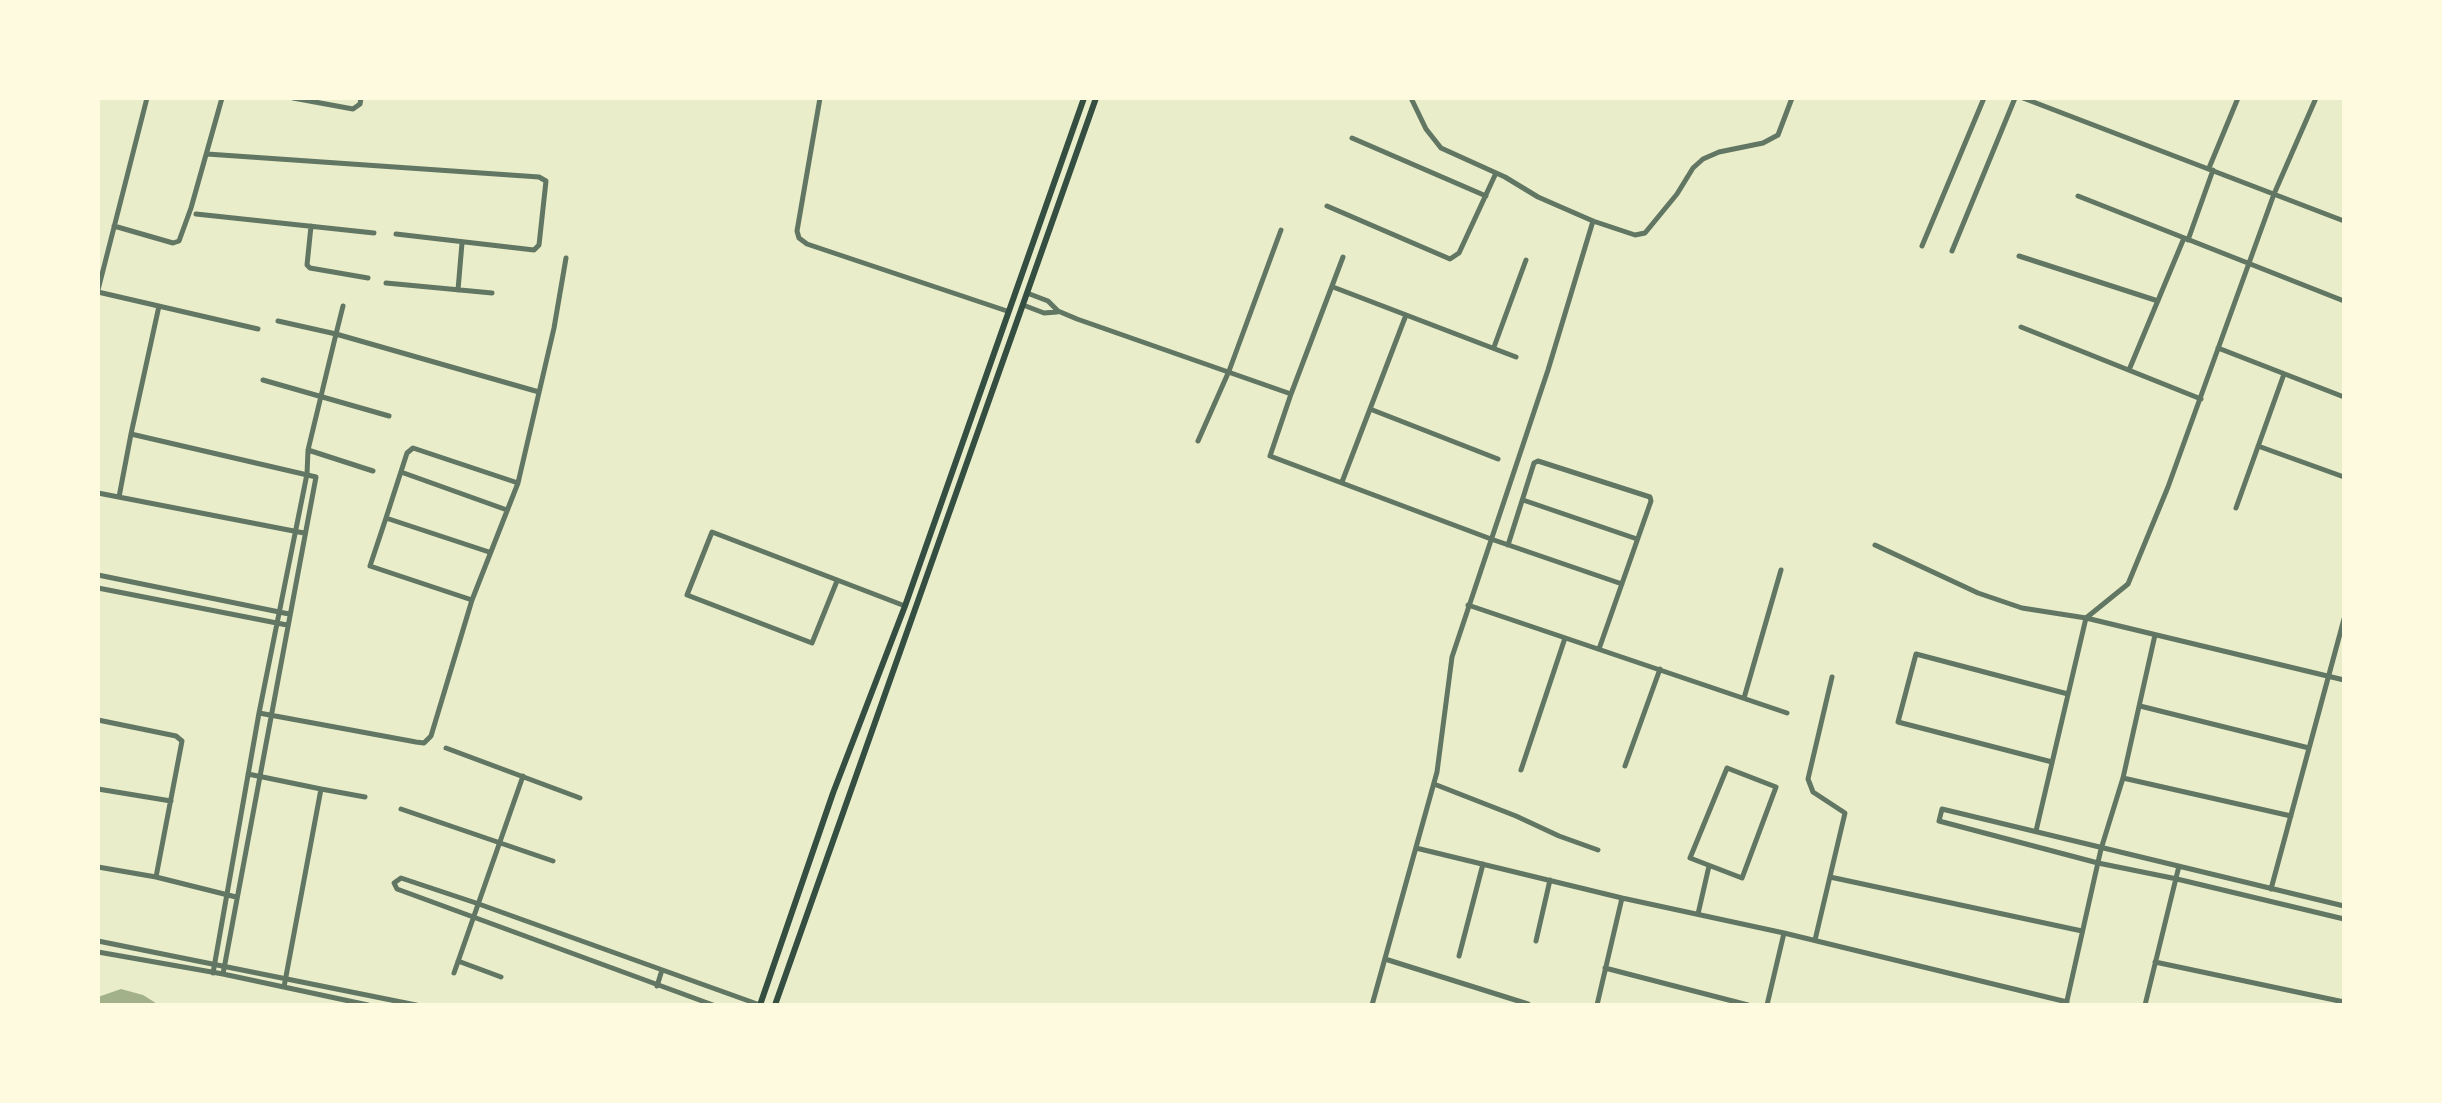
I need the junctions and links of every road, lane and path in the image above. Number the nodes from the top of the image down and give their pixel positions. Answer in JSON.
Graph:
{"nodes":[{"id":1,"x":147,"y":98,"type":"edge"},
{"id":2,"x":222,"y":98,"type":"edge"},
{"id":3,"x":293,"y":98,"type":"edge"},
{"id":4,"x":820,"y":98,"type":"edge"},
{"id":5,"x":1084,"y":98,"type":"edge"},
{"id":6,"x":1096,"y":98,"type":"edge"},
{"id":7,"x":1411,"y":98,"type":"edge"},
{"id":8,"x":1792,"y":98,"type":"edge"},
{"id":9,"x":1984,"y":98,"type":"edge"},
{"id":10,"x":2015,"y":98,"type":"edge"},
{"id":11,"x":2023,"y":98,"type":"edge"},
{"id":12,"x":2238,"y":98,"type":"edge"},
{"id":13,"x":2316,"y":98,"type":"edge"},
{"id":14,"x":361,"y":101,"type":"edge"},
{"id":15,"x":349,"y":102,"type":"dead end"},
{"id":16,"x":353,"y":109,"type":"junction"},
{"id":17,"x":1352,"y":138,"type":"dead end"},
{"id":18,"x":207,"y":154,"type":"junction"},
{"id":19,"x":2211,"y":169,"type":"junction"},
{"id":20,"x":1496,"y":173,"type":"junction"},
{"id":21,"x":2274,"y":194,"type":"junction"},
{"id":22,"x":1486,"y":196,"type":"junction"},
{"id":23,"x":2078,"y":196,"type":"dead end"},
{"id":24,"x":1327,"y":206,"type":"dead end"},
{"id":25,"x":194,"y":211,"type":"junction"},
{"id":26,"x":1593,"y":221,"type":"junction"},
{"id":27,"x":2344,"y":221,"type":"edge"},
{"id":28,"x":114,"y":226,"type":"junction"},
{"id":29,"x":311,"y":226,"type":"junction"},
{"id":30,"x":1281,"y":230,"type":"dead end"},
{"id":31,"x":374,"y":233,"type":"dead end"},
{"id":32,"x":396,"y":234,"type":"dead end"},
{"id":33,"x":2186,"y":239,"type":"junction"},
{"id":34,"x":462,"y":243,"type":"junction"},
{"id":35,"x":1922,"y":246,"type":"dead end"},
{"id":36,"x":1952,"y":251,"type":"dead end"},
{"id":37,"x":2019,"y":256,"type":"dead end"},
{"id":38,"x":1343,"y":257,"type":"dead end"},
{"id":39,"x":566,"y":258,"type":"dead end"},
{"id":40,"x":1526,"y":260,"type":"dead end"},
{"id":41,"x":2249,"y":264,"type":"junction"},
{"id":42,"x":368,"y":278,"type":"dead end"},
{"id":43,"x":386,"y":283,"type":"dead end"},
{"id":44,"x":1333,"y":287,"type":"junction"},
{"id":45,"x":458,"y":290,"type":"junction"},
{"id":46,"x":98,"y":291,"type":"edge"},
{"id":47,"x":492,"y":293,"type":"dead end"},
{"id":48,"x":1027,"y":293,"type":"junction"},
{"id":49,"x":2158,"y":301,"type":"junction"},
{"id":50,"x":2344,"y":301,"type":"edge"},
{"id":51,"x":1023,"y":305,"type":"junction"},
{"id":52,"x":159,"y":306,"type":"junction"},
{"id":53,"x":343,"y":306,"type":"dead end"},
{"id":54,"x":1007,"y":311,"type":"junction"},
{"id":55,"x":1058,"y":311,"type":"junction"},
{"id":56,"x":1406,"y":315,"type":"junction"},
{"id":57,"x":278,"y":321,"type":"dead end"},
{"id":58,"x":2021,"y":327,"type":"dead end"},
{"id":59,"x":258,"y":329,"type":"dead end"},
{"id":60,"x":336,"y":334,"type":"junction"},
{"id":61,"x":1494,"y":347,"type":"junction"},
{"id":62,"x":2218,"y":348,"type":"junction"},
{"id":63,"x":1516,"y":357,"type":"dead end"},
{"id":64,"x":2129,"y":370,"type":"junction"},
{"id":65,"x":1229,"y":371,"type":"junction"},
{"id":66,"x":2284,"y":374,"type":"junction"},
{"id":67,"x":263,"y":380,"type":"dead end"},
{"id":68,"x":539,"y":392,"type":"junction"},
{"id":69,"x":1291,"y":394,"type":"junction"},
{"id":70,"x":321,"y":397,"type":"junction"},
{"id":71,"x":2344,"y":397,"type":"edge"},
{"id":72,"x":2201,"y":399,"type":"junction"},
{"id":73,"x":1370,"y":409,"type":"junction"},
{"id":74,"x":389,"y":416,"type":"dead end"},
{"id":75,"x":131,"y":434,"type":"junction"},
{"id":76,"x":1198,"y":441,"type":"dead end"},
{"id":77,"x":2258,"y":446,"type":"junction"},
{"id":78,"x":308,"y":450,"type":"junction"},
{"id":79,"x":1498,"y":459,"type":"dead end"},
{"id":80,"x":373,"y":471,"type":"dead end"},
{"id":81,"x":401,"y":472,"type":"junction"},
{"id":82,"x":307,"y":474,"type":"junction"},
{"id":83,"x":2344,"y":477,"type":"edge"},
{"id":84,"x":1342,"y":482,"type":"junction"},
{"id":85,"x":518,"y":483,"type":"junction"},
{"id":86,"x":98,"y":493,"type":"edge"},
{"id":87,"x":119,"y":497,"type":"junction"},
{"id":88,"x":1523,"y":500,"type":"junction"},
{"id":89,"x":2236,"y":508,"type":"dead end"},
{"id":90,"x":507,"y":510,"type":"junction"},
{"id":91,"x":386,"y":518,"type":"junction"},
{"id":92,"x":294,"y":531,"type":"junction"},
{"id":93,"x":304,"y":533,"type":"junction"},
{"id":94,"x":1491,"y":539,"type":"junction"},
{"id":95,"x":1637,"y":539,"type":"junction"},
{"id":96,"x":1508,"y":545,"type":"junction"},
{"id":97,"x":1875,"y":545,"type":"dead end"},
{"id":98,"x":489,"y":552,"type":"junction"},
{"id":99,"x":1781,"y":570,"type":"dead end"},
{"id":100,"x":98,"y":575,"type":"edge"},
{"id":101,"x":837,"y":581,"type":"junction"},
{"id":102,"x":1622,"y":584,"type":"junction"},
{"id":103,"x":98,"y":588,"type":"edge"},
{"id":104,"x":200,"y":596,"type":"junction"},
{"id":105,"x":472,"y":600,"type":"junction"},
{"id":106,"x":1468,"y":605,"type":"junction"},
{"id":107,"x":905,"y":606,"type":"junction"},
{"id":108,"x":197,"y":608,"type":"junction"},
{"id":109,"x":279,"y":611,"type":"junction"},
{"id":110,"x":289,"y":614,"type":"junction"},
{"id":111,"x":2086,"y":618,"type":"junction"},
{"id":112,"x":2344,"y":619,"type":"edge"},
{"id":113,"x":277,"y":623,"type":"junction"},
{"id":114,"x":287,"y":625,"type":"junction"},
{"id":115,"x":2155,"y":635,"type":"junction"},
{"id":116,"x":1565,"y":638,"type":"junction"},
{"id":117,"x":1599,"y":649,"type":"junction"},
{"id":118,"x":1660,"y":669,"type":"junction"},
{"id":119,"x":2329,"y":676,"type":"junction"},
{"id":120,"x":1832,"y":677,"type":"dead end"},
{"id":121,"x":2344,"y":680,"type":"edge"},
{"id":122,"x":2068,"y":694,"type":"junction"},
{"id":123,"x":1744,"y":698,"type":"junction"},
{"id":124,"x":2139,"y":706,"type":"junction"},
{"id":125,"x":259,"y":713,"type":"junction"},
{"id":126,"x":1787,"y":713,"type":"dead end"},
{"id":127,"x":272,"y":715,"type":"junction"},
{"id":128,"x":98,"y":720,"type":"edge"},
{"id":129,"x":446,"y":748,"type":"dead end"},
{"id":130,"x":2309,"y":748,"type":"junction"},
{"id":131,"x":2052,"y":762,"type":"junction"},
{"id":132,"x":1625,"y":766,"type":"dead end"},
{"id":133,"x":1521,"y":770,"type":"dead end"},
{"id":134,"x":248,"y":774,"type":"junction"},
{"id":135,"x":260,"y":776,"type":"junction"},
{"id":136,"x":523,"y":776,"type":"junction"},
{"id":137,"x":2123,"y":778,"type":"junction"},
{"id":138,"x":1434,"y":784,"type":"junction"},
{"id":139,"x":98,"y":789,"type":"edge"},
{"id":140,"x":321,"y":789,"type":"junction"},
{"id":141,"x":365,"y":797,"type":"dead end"},
{"id":142,"x":580,"y":798,"type":"dead end"},
{"id":143,"x":171,"y":801,"type":"junction"},
{"id":144,"x":401,"y":809,"type":"dead end"},
{"id":145,"x":2291,"y":816,"type":"junction"},
{"id":146,"x":2036,"y":831,"type":"junction"},
{"id":147,"x":500,"y":842,"type":"junction"},
{"id":148,"x":1416,"y":848,"type":"junction"},
{"id":149,"x":2101,"y":849,"type":"junction"},
{"id":150,"x":1598,"y":850,"type":"dead end"},
{"id":151,"x":553,"y":861,"type":"dead end"},
{"id":152,"x":2098,"y":863,"type":"junction"},
{"id":153,"x":1483,"y":864,"type":"junction"},
{"id":154,"x":1709,"y":866,"type":"junction"},
{"id":155,"x":2179,"y":866,"type":"junction"},
{"id":156,"x":98,"y":867,"type":"edge"},
{"id":157,"x":156,"y":877,"type":"junction"},
{"id":158,"x":1830,"y":877,"type":"junction"},
{"id":159,"x":2177,"y":879,"type":"junction"},
{"id":160,"x":1550,"y":880,"type":"junction"},
{"id":161,"x":2271,"y":889,"type":"junction"},
{"id":162,"x":227,"y":895,"type":"junction"},
{"id":163,"x":236,"y":897,"type":"junction"},
{"id":164,"x":1622,"y":898,"type":"junction"},
{"id":165,"x":476,"y":903,"type":"junction"},
{"id":166,"x":2344,"y":906,"type":"edge"},
{"id":167,"x":793,"y":910,"type":"junction"},
{"id":168,"x":807,"y":914,"type":"junction"},
{"id":169,"x":1698,"y":914,"type":"junction"},
{"id":170,"x":472,"y":916,"type":"junction"},
{"id":171,"x":2344,"y":919,"type":"edge"},
{"id":172,"x":546,"y":928,"type":"junction"},
{"id":173,"x":2082,"y":931,"type":"junction"},
{"id":174,"x":1784,"y":933,"type":"junction"},
{"id":175,"x":1815,"y":940,"type":"junction"},
{"id":176,"x":98,"y":941,"type":"edge"},
{"id":177,"x":1536,"y":941,"type":"dead end"},
{"id":178,"x":540,"y":942,"type":"junction"},
{"id":179,"x":98,"y":952,"type":"edge"},
{"id":180,"x":1459,"y":956,"type":"dead end"},
{"id":181,"x":1385,"y":959,"type":"junction"},
{"id":182,"x":458,"y":961,"type":"junction"},
{"id":183,"x":2155,"y":962,"type":"junction"},
{"id":184,"x":215,"y":965,"type":"junction"},
{"id":185,"x":1605,"y":968,"type":"junction"},
{"id":186,"x":224,"y":970,"type":"junction"},
{"id":187,"x":662,"y":970,"type":"junction"},
{"id":188,"x":213,"y":973,"type":"junction"},
{"id":189,"x":454,"y":973,"type":"dead end"},
{"id":190,"x":501,"y":977,"type":"dead end"},
{"id":191,"x":285,"y":979,"type":"junction"},
{"id":192,"x":657,"y":986,"type":"junction"},
{"id":193,"x":284,"y":987,"type":"junction"},
{"id":194,"x":2344,"y":1002,"type":"edge"},
{"id":195,"x":2066,"y":1003,"type":"edge"},
{"id":196,"x":2336,"y":1003,"type":"edge"},
{"id":197,"x":396,"y":1004,"type":"edge"},
{"id":198,"x":368,"y":1005,"type":"edge"},
{"id":199,"x":416,"y":1005,"type":"edge"},
{"id":200,"x":713,"y":1005,"type":"edge"},
{"id":201,"x":760,"y":1005,"type":"edge"},
{"id":202,"x":775,"y":1005,"type":"edge"},
{"id":203,"x":1372,"y":1005,"type":"edge"},
{"id":204,"x":1528,"y":1005,"type":"edge"},
{"id":205,"x":1597,"y":1005,"type":"edge"},
{"id":206,"x":1748,"y":1005,"type":"edge"},
{"id":207,"x":1767,"y":1005,"type":"edge"},
{"id":208,"x":2145,"y":1005,"type":"edge"}],
"edges":[{"from":1,"to":28,"type":"street"},
{"from":2,"to":18,"type":"street"},
{"from":3,"to":16,"type":"street"},
{"from":4,"to":54,"type":"street"},
{"from":5,"to":54,"type":"main road"},
{"from":6,"to":48,"type":"main road"},
{"from":7,"to":20,"type":"street"},
{"from":8,"to":26,"type":"street"},
{"from":9,"to":35,"type":"street"},
{"from":10,"to":36,"type":"street"},
{"from":11,"to":19,"type":"street"},
{"from":12,"to":19,"type":"street"},
{"from":13,"to":21,"type":"street"},
{"from":14,"to":16,"type":"street"},
{"from":15,"to":16,"type":"street"},
{"from":17,"to":22,"type":"street"},
{"from":18,"to":25,"type":"street"},
{"from":18,"to":34,"type":"street"},
{"from":19,"to":21,"type":"street"},
{"from":19,"to":33,"type":"street"},
{"from":20,"to":22,"type":"street"},
{"from":20,"to":26,"type":"street"},
{"from":21,"to":27,"type":"street"},
{"from":21,"to":41,"type":"street"},
{"from":22,"to":24,"type":"street"},
{"from":23,"to":33,"type":"street"},
{"from":25,"to":28,"type":"street"},
{"from":25,"to":29,"type":"street"},
{"from":26,"to":94,"type":"street"},
{"from":28,"to":46,"type":"street"},
{"from":29,"to":31,"type":"street"},
{"from":29,"to":42,"type":"street"},
{"from":30,"to":65,"type":"street"},
{"from":32,"to":34,"type":"street"},
{"from":33,"to":41,"type":"street"},
{"from":33,"to":49,"type":"street"},
{"from":34,"to":45,"type":"street"},
{"from":37,"to":49,"type":"street"},
{"from":38,"to":44,"type":"street"},
{"from":39,"to":68,"type":"street"},
{"from":40,"to":61,"type":"street"},
{"from":41,"to":50,"type":"street"},
{"from":41,"to":62,"type":"street"},
{"from":43,"to":45,"type":"street"},
{"from":44,"to":56,"type":"street"},
{"from":44,"to":69,"type":"street"},
{"from":45,"to":47,"type":"street"},
{"from":46,"to":52,"type":"street"},
{"from":48,"to":51,"type":"main road"},
{"from":48,"to":55,"type":"street"},
{"from":49,"to":64,"type":"street"},
{"from":51,"to":55,"type":"street"},
{"from":51,"to":168,"type":"main road"},
{"from":52,"to":59,"type":"street"},
{"from":52,"to":75,"type":"street"},
{"from":53,"to":60,"type":"street"},
{"from":54,"to":107,"type":"main road"},
{"from":55,"to":65,"type":"street"},
{"from":56,"to":61,"type":"street"},
{"from":56,"to":73,"type":"street"},
{"from":57,"to":60,"type":"street"},
{"from":58,"to":64,"type":"street"},
{"from":60,"to":68,"type":"street"},
{"from":60,"to":70,"type":"street"},
{"from":61,"to":63,"type":"street"},
{"from":62,"to":66,"type":"street"},
{"from":62,"to":72,"type":"street"},
{"from":64,"to":72,"type":"street"},
{"from":65,"to":69,"type":"street"},
{"from":65,"to":76,"type":"street"},
{"from":66,"to":71,"type":"street"},
{"from":66,"to":77,"type":"street"},
{"from":67,"to":70,"type":"street"},
{"from":68,"to":85,"type":"street"},
{"from":69,"to":84,"type":"street"},
{"from":70,"to":74,"type":"street"},
{"from":70,"to":78,"type":"street"},
{"from":72,"to":111,"type":"street"},
{"from":73,"to":79,"type":"street"},
{"from":73,"to":84,"type":"street"},
{"from":75,"to":82,"type":"street"},
{"from":75,"to":87,"type":"street"},
{"from":77,"to":83,"type":"street"},
{"from":77,"to":89,"type":"street"},
{"from":78,"to":80,"type":"street"},
{"from":78,"to":82,"type":"street"},
{"from":81,"to":85,"type":"street"},
{"from":81,"to":90,"type":"street"},
{"from":81,"to":91,"type":"street"},
{"from":82,"to":92,"type":"street"},
{"from":82,"to":93,"type":"street"},
{"from":84,"to":94,"type":"street"},
{"from":85,"to":90,"type":"street"},
{"from":86,"to":87,"type":"street"},
{"from":87,"to":92,"type":"street"},
{"from":88,"to":95,"type":"street"},
{"from":88,"to":95,"type":"street"},
{"from":88,"to":96,"type":"street"},
{"from":90,"to":98,"type":"street"},
{"from":91,"to":98,"type":"street"},
{"from":91,"to":105,"type":"street"},
{"from":92,"to":93,"type":"street"},
{"from":92,"to":109,"type":"street"},
{"from":93,"to":110,"type":"street"},
{"from":94,"to":96,"type":"street"},
{"from":94,"to":106,"type":"street"},
{"from":95,"to":102,"type":"street"},
{"from":96,"to":102,"type":"street"},
{"from":97,"to":111,"type":"street"},
{"from":98,"to":105,"type":"street"},
{"from":99,"to":123,"type":"street"},
{"from":100,"to":104,"type":"street"},
{"from":101,"to":101,"type":"street"},
{"from":101,"to":107,"type":"street"},
{"from":102,"to":117,"type":"street"},
{"from":103,"to":108,"type":"street"},
{"from":104,"to":108,"type":"street"},
{"from":104,"to":109,"type":"street"},
{"from":105,"to":127,"type":"street"},
{"from":106,"to":116,"type":"street"},
{"from":106,"to":138,"type":"street"},
{"from":107,"to":167,"type":"main road"},
{"from":108,"to":113,"type":"street"},
{"from":109,"to":110,"type":"street"},
{"from":109,"to":113,"type":"street"},
{"from":110,"to":114,"type":"street"},
{"from":111,"to":115,"type":"street"},
{"from":111,"to":122,"type":"street"},
{"from":112,"to":119,"type":"street"},
{"from":113,"to":114,"type":"street"},
{"from":113,"to":125,"type":"street"},
{"from":114,"to":127,"type":"street"},
{"from":115,"to":119,"type":"street"},
{"from":115,"to":124,"type":"street"},
{"from":116,"to":117,"type":"street"},
{"from":116,"to":133,"type":"street"},
{"from":117,"to":118,"type":"street"},
{"from":118,"to":123,"type":"street"},
{"from":118,"to":132,"type":"street"},
{"from":119,"to":121,"type":"street"},
{"from":119,"to":130,"type":"street"},
{"from":120,"to":158,"type":"street"},
{"from":122,"to":131,"type":"street"},
{"from":122,"to":131,"type":"street"},
{"from":123,"to":126,"type":"street"},
{"from":124,"to":130,"type":"street"},
{"from":124,"to":137,"type":"street"},
{"from":125,"to":127,"type":"street"},
{"from":125,"to":134,"type":"street"},
{"from":127,"to":135,"type":"street"},
{"from":128,"to":143,"type":"street"},
{"from":129,"to":136,"type":"street"},
{"from":130,"to":145,"type":"street"},
{"from":131,"to":146,"type":"street"},
{"from":134,"to":135,"type":"street"},
{"from":134,"to":162,"type":"street"},
{"from":135,"to":140,"type":"street"},
{"from":135,"to":163,"type":"street"},
{"from":136,"to":142,"type":"street"},
{"from":136,"to":147,"type":"street"},
{"from":137,"to":145,"type":"street"},
{"from":137,"to":149,"type":"street"},
{"from":138,"to":148,"type":"street"},
{"from":138,"to":150,"type":"street"},
{"from":139,"to":143,"type":"street"},
{"from":140,"to":141,"type":"street"},
{"from":140,"to":191,"type":"street"},
{"from":143,"to":157,"type":"street"},
{"from":144,"to":147,"type":"street"},
{"from":145,"to":161,"type":"street"},
{"from":146,"to":149,"type":"street"},
{"from":146,"to":152,"type":"street"},
{"from":147,"to":151,"type":"street"},
{"from":147,"to":165,"type":"street"},
{"from":148,"to":153,"type":"street"},
{"from":148,"to":181,"type":"street"},
{"from":149,"to":152,"type":"street"},
{"from":149,"to":155,"type":"street"},
{"from":152,"to":159,"type":"street"},
{"from":152,"to":173,"type":"street"},
{"from":153,"to":160,"type":"street"},
{"from":153,"to":180,"type":"street"},
{"from":154,"to":154,"type":"street"},
{"from":154,"to":169,"type":"street"},
{"from":155,"to":159,"type":"street"},
{"from":155,"to":161,"type":"street"},
{"from":156,"to":157,"type":"street"},
{"from":157,"to":162,"type":"street"},
{"from":158,"to":173,"type":"street"},
{"from":158,"to":175,"type":"street"},
{"from":159,"to":171,"type":"street"},
{"from":159,"to":183,"type":"street"},
{"from":160,"to":164,"type":"street"},
{"from":160,"to":177,"type":"street"},
{"from":161,"to":166,"type":"street"},
{"from":162,"to":163,"type":"street"},
{"from":162,"to":184,"type":"street"},
{"from":163,"to":186,"type":"street"},
{"from":164,"to":169,"type":"street"},
{"from":164,"to":185,"type":"street"},
{"from":165,"to":170,"type":"street"},
{"from":165,"to":170,"type":"street"},
{"from":165,"to":172,"type":"street"},
{"from":167,"to":168,"type":"main road"},
{"from":167,"to":201,"type":"main road"},
{"from":168,"to":202,"type":"main road"},
{"from":169,"to":174,"type":"street"},
{"from":170,"to":178,"type":"street"},
{"from":170,"to":182,"type":"street"},
{"from":172,"to":178,"type":"street"},
{"from":172,"to":187,"type":"street"},
{"from":173,"to":195,"type":"street"},
{"from":174,"to":175,"type":"street"},
{"from":174,"to":207,"type":"street"},
{"from":175,"to":195,"type":"street"},
{"from":176,"to":184,"type":"street"},
{"from":178,"to":192,"type":"street"},
{"from":179,"to":188,"type":"street"},
{"from":181,"to":203,"type":"street"},
{"from":181,"to":204,"type":"street"},
{"from":182,"to":189,"type":"street"},
{"from":182,"to":190,"type":"street"},
{"from":183,"to":196,"type":"street"},
{"from":183,"to":208,"type":"street"},
{"from":184,"to":186,"type":"street"},
{"from":184,"to":188,"type":"street"},
{"from":185,"to":205,"type":"street"},
{"from":185,"to":206,"type":"street"},
{"from":186,"to":188,"type":"street"},
{"from":186,"to":191,"type":"street"},
{"from":186,"to":193,"type":"street"},
{"from":187,"to":192,"type":"street"},
{"from":187,"to":201,"type":"street"},
{"from":191,"to":193,"type":"street"},
{"from":191,"to":197,"type":"street"},
{"from":192,"to":200,"type":"street"},
{"from":193,"to":198,"type":"street"},
{"from":194,"to":196,"type":"street"},
{"from":197,"to":199,"type":"street"}]}
